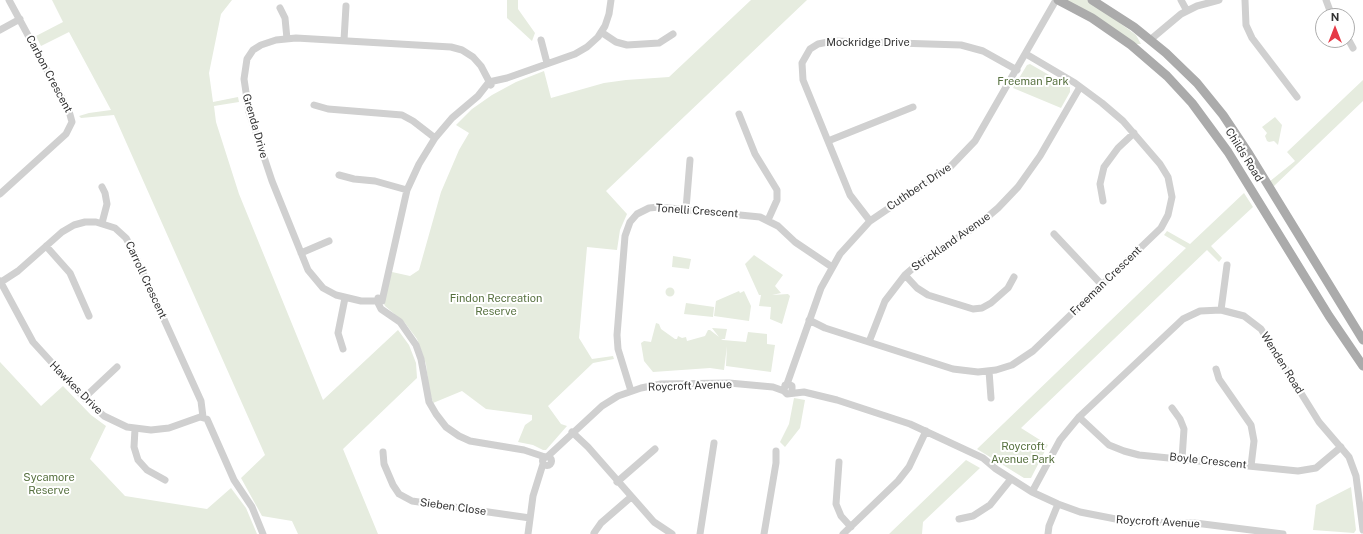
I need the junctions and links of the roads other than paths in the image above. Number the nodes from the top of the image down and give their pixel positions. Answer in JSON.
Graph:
{"nodes":[{"id":1,"x":9,"y":0,"type":"edge"},
{"id":2,"x":611,"y":0,"type":"edge"},
{"id":3,"x":1057,"y":0,"type":"edge"},
{"id":4,"x":1092,"y":0,"type":"edge"},
{"id":5,"x":1181,"y":0,"type":"edge"},
{"id":6,"x":1219,"y":0,"type":"edge"},
{"id":7,"x":1245,"y":0,"type":"edge"},
{"id":8,"x":346,"y":6,"type":"dead end"},
{"id":9,"x":280,"y":8,"type":"dead end"},
{"id":10,"x":1187,"y":11,"type":"junction"},
{"id":11,"x":20,"y":19,"type":"junction"},
{"id":12,"x":0,"y":30,"type":"edge"},
{"id":13,"x":602,"y":32,"type":"junction"},
{"id":14,"x":673,"y":34,"type":"dead end"},
{"id":15,"x":287,"y":39,"type":"junction"},
{"id":16,"x":344,"y":40,"type":"junction"},
{"id":17,"x":541,"y":40,"type":"dead end"},
{"id":18,"x":1152,"y":41,"type":"junction"},
{"id":19,"x":1026,"y":54,"type":"junction"},
{"id":20,"x":1142,"y":54,"type":"junction"},
{"id":21,"x":547,"y":63,"type":"junction"},
{"id":22,"x":1017,"y":70,"type":"junction"},
{"id":23,"x":490,"y":84,"type":"junction"},
{"id":24,"x":1080,"y":87,"type":"junction"},
{"id":25,"x":1297,"y":97,"type":"dead end"},
{"id":26,"x":314,"y":105,"type":"dead end"},
{"id":27,"x":913,"y":107,"type":"dead end"},
{"id":28,"x":739,"y":114,"type":"dead end"},
{"id":29,"x":1134,"y":133,"type":"junction"},
{"id":30,"x":435,"y":138,"type":"junction"},
{"id":31,"x":828,"y":141,"type":"junction"},
{"id":32,"x":690,"y":160,"type":"dead end"},
{"id":33,"x":339,"y":175,"type":"dead end"},
{"id":34,"x":102,"y":187,"type":"dead end"},
{"id":35,"x":407,"y":190,"type":"junction"},
{"id":36,"x":0,"y":194,"type":"edge"},
{"id":37,"x":1103,"y":201,"type":"dead end"},
{"id":38,"x":686,"y":209,"type":"junction"},
{"id":39,"x":768,"y":220,"type":"junction"},
{"id":40,"x":870,"y":221,"type":"junction"},
{"id":41,"x":102,"y":223,"type":"junction"},
{"id":42,"x":1054,"y":234,"type":"dead end"},
{"id":43,"x":329,"y":240,"type":"dead end"},
{"id":44,"x":46,"y":246,"type":"junction"},
{"id":45,"x":301,"y":253,"type":"junction"},
{"id":46,"x":833,"y":265,"type":"junction"},
{"id":47,"x":1228,"y":265,"type":"dead end"},
{"id":48,"x":905,"y":275,"type":"junction"},
{"id":49,"x":1014,"y":277,"type":"dead end"},
{"id":50,"x":0,"y":282,"type":"edge"},
{"id":51,"x":1102,"y":285,"type":"junction"},
{"id":52,"x":345,"y":298,"type":"junction"},
{"id":53,"x":379,"y":302,"type":"junction"},
{"id":54,"x":1221,"y":310,"type":"junction"},
{"id":55,"x":89,"y":316,"type":"dead end"},
{"id":56,"x":808,"y":322,"type":"junction"},
{"id":57,"x":1363,"y":340,"type":"edge"},
{"id":58,"x":869,"y":342,"type":"junction"},
{"id":59,"x":343,"y":349,"type":"dead end"},
{"id":60,"x":1363,"y":366,"type":"edge"},
{"id":61,"x":117,"y":367,"type":"dead end"},
{"id":62,"x":1216,"y":369,"type":"dead end"},
{"id":63,"x":989,"y":371,"type":"junction"},
{"id":64,"x":789,"y":387,"type":"junction"},
{"id":65,"x":632,"y":391,"type":"junction"},
{"id":66,"x":84,"y":398,"type":"junction"},
{"id":67,"x":991,"y":398,"type":"dead end"},
{"id":68,"x":1172,"y":408,"type":"dead end"},
{"id":69,"x":203,"y":417,"type":"junction"},
{"id":70,"x":1079,"y":417,"type":"junction"},
{"id":71,"x":135,"y":429,"type":"junction"},
{"id":72,"x":573,"y":431,"type":"junction"},
{"id":73,"x":926,"y":431,"type":"junction"},
{"id":74,"x":714,"y":444,"type":"dead end"},
{"id":75,"x":1341,"y":447,"type":"junction"},
{"id":76,"x":655,"y":449,"type":"dead end"},
{"id":77,"x":776,"y":451,"type":"dead end"},
{"id":78,"x":383,"y":452,"type":"dead end"},
{"id":79,"x":1182,"y":459,"type":"junction"},
{"id":80,"x":546,"y":461,"type":"junction"},
{"id":81,"x":839,"y":462,"type":"dead end"},
{"id":82,"x":1251,"y":466,"type":"junction"},
{"id":83,"x":1010,"y":479,"type":"junction"},
{"id":84,"x":165,"y":480,"type":"dead end"},
{"id":85,"x":618,"y":482,"type":"junction"},
{"id":86,"x":1032,"y":492,"type":"junction"},
{"id":87,"x":631,"y":497,"type":"junction"},
{"id":88,"x":1058,"y":504,"type":"junction"},
{"id":89,"x":530,"y":518,"type":"junction"},
{"id":90,"x":959,"y":519,"type":"dead end"},
{"id":91,"x":850,"y":527,"type":"junction"},
{"id":92,"x":1363,"y":530,"type":"edge"},
{"id":93,"x":594,"y":533,"type":"edge"},
{"id":94,"x":263,"y":534,"type":"edge"},
{"id":95,"x":528,"y":534,"type":"edge"},
{"id":96,"x":672,"y":534,"type":"edge"},
{"id":97,"x":700,"y":534,"type":"edge"},
{"id":98,"x":764,"y":534,"type":"edge"},
{"id":99,"x":843,"y":534,"type":"edge"},
{"id":100,"x":1048,"y":534,"type":"edge"},
{"id":101,"x":1283,"y":534,"type":"edge"}],
"edges":[{"from":1,"to":11,"type":"street","name":"Carbon Crescent"},
{"from":2,"to":13,"type":"street"},
{"from":3,"to":19,"type":"street","name":"Cuthbert Drive"},
{"from":3,"to":20,"type":"main road","name":"Childs Road"},
{"from":4,"to":18,"type":"main road","name":"Childs Road"},
{"from":5,"to":10,"type":"street"},
{"from":6,"to":10,"type":"street"},
{"from":7,"to":25,"type":"street"},
{"from":8,"to":16,"type":"street"},
{"from":9,"to":15,"type":"street"},
{"from":10,"to":18,"type":"street"},
{"from":11,"to":12,"type":"street"},
{"from":11,"to":36,"type":"street","name":"Carbon Crescent"},
{"from":13,"to":14,"type":"street"},
{"from":13,"to":21,"type":"street"},
{"from":15,"to":16,"type":"street","name":"Grenda Drive"},
{"from":15,"to":45,"type":"street","name":"Grenda Drive"},
{"from":16,"to":23,"type":"street","name":"Grenda Drive"},
{"from":17,"to":21,"type":"street"},
{"from":18,"to":20,"type":"main road"},
{"from":18,"to":57,"type":"main road","name":"Childs Road"},
{"from":19,"to":22,"type":"street","name":"Cuthbert Drive"},
{"from":19,"to":24,"type":"street","name":"Freeman Crescent"},
{"from":20,"to":60,"type":"main road","name":"Childs Road"},
{"from":21,"to":23,"type":"street"},
{"from":22,"to":31,"type":"street","name":"Mockridge Drive"},
{"from":22,"to":40,"type":"street","name":"Cuthbert Drive"},
{"from":23,"to":30,"type":"street"},
{"from":24,"to":29,"type":"street","name":"Freeman Crescent"},
{"from":24,"to":48,"type":"street","name":"Strickland Avenue"},
{"from":26,"to":30,"type":"street"},
{"from":27,"to":31,"type":"street"},
{"from":28,"to":39,"type":"street"},
{"from":29,"to":37,"type":"street"},
{"from":29,"to":51,"type":"street","name":"Freeman Crescent"},
{"from":30,"to":35,"type":"street"},
{"from":31,"to":40,"type":"street","name":"Mockridge Drive"},
{"from":32,"to":38,"type":"street"},
{"from":33,"to":35,"type":"street"},
{"from":34,"to":41,"type":"street"},
{"from":35,"to":53,"type":"street"},
{"from":38,"to":39,"type":"street","name":"Tonelli Crescent"},
{"from":38,"to":65,"type":"street","name":"Tonelli Crescent"},
{"from":39,"to":46,"type":"street","name":"Tonelli Crescent"},
{"from":40,"to":46,"type":"street","name":"Cuthbert Drive"},
{"from":41,"to":44,"type":"street","name":"Carroll Crescent"},
{"from":41,"to":69,"type":"street","name":"Carroll Crescent"},
{"from":42,"to":51,"type":"street"},
{"from":43,"to":45,"type":"street"},
{"from":44,"to":50,"type":"street","name":"Carroll Crescent"},
{"from":44,"to":55,"type":"street"},
{"from":45,"to":52,"type":"street","name":"Grenda Drive"},
{"from":46,"to":56,"type":"street","name":"Cuthbert Drive"},
{"from":47,"to":54,"type":"street"},
{"from":48,"to":49,"type":"street"},
{"from":48,"to":58,"type":"street","name":"Strickland Avenue"},
{"from":50,"to":66,"type":"street","name":"Hawkes Drive"},
{"from":51,"to":63,"type":"street","name":"Freeman Crescent"},
{"from":52,"to":53,"type":"street","name":"Grenda Drive"},
{"from":52,"to":59,"type":"street"},
{"from":53,"to":80,"type":"street"},
{"from":54,"to":70,"type":"street","name":"Wenden Road"},
{"from":54,"to":75,"type":"street","name":"Wenden Road"},
{"from":56,"to":58,"type":"street","name":"Freeman Crescent"},
{"from":56,"to":64,"type":"street","name":"Cuthbert Drive"},
{"from":58,"to":63,"type":"street","name":"Freeman Crescent"},
{"from":61,"to":66,"type":"street"},
{"from":62,"to":82,"type":"street"},
{"from":63,"to":67,"type":"street"},
{"from":64,"to":65,"type":"street","name":"Roycroft Avenue"},
{"from":64,"to":73,"type":"street","name":"Roycroft Avenue"},
{"from":65,"to":72,"type":"street","name":"Roycroft Avenue"},
{"from":66,"to":71,"type":"street","name":"Hawkes Drive"},
{"from":68,"to":79,"type":"street"},
{"from":69,"to":71,"type":"street","name":"Hawkes Drive"},
{"from":69,"to":94,"type":"street"},
{"from":70,"to":79,"type":"street","name":"Boyle Crescent"},
{"from":70,"to":86,"type":"street","name":"Wenden Road"},
{"from":71,"to":84,"type":"street"},
{"from":72,"to":80,"type":"street","name":"Roycroft Avenue"},
{"from":72,"to":85,"type":"street"},
{"from":73,"to":83,"type":"street","name":"Roycroft Avenue"},
{"from":73,"to":91,"type":"street"},
{"from":74,"to":97,"type":"street"},
{"from":75,"to":82,"type":"street","name":"Boyle Crescent"},
{"from":75,"to":92,"type":"street","name":"Wenden Road"},
{"from":76,"to":85,"type":"street"},
{"from":77,"to":98,"type":"street"},
{"from":78,"to":89,"type":"street","name":"Sieben Close"},
{"from":79,"to":82,"type":"street","name":"Boyle Crescent"},
{"from":80,"to":89,"type":"street","name":"Roycroft Avenue"},
{"from":81,"to":91,"type":"street"},
{"from":83,"to":86,"type":"street","name":"Roycroft Avenue"},
{"from":83,"to":90,"type":"street"},
{"from":85,"to":87,"type":"street"},
{"from":86,"to":88,"type":"street","name":"Roycroft Avenue"},
{"from":87,"to":93,"type":"street"},
{"from":87,"to":96,"type":"street"},
{"from":88,"to":100,"type":"street"},
{"from":88,"to":101,"type":"street","name":"Roycroft Avenue"},
{"from":89,"to":95,"type":"street","name":"Roycroft Avenue"},
{"from":91,"to":99,"type":"street"}]}
